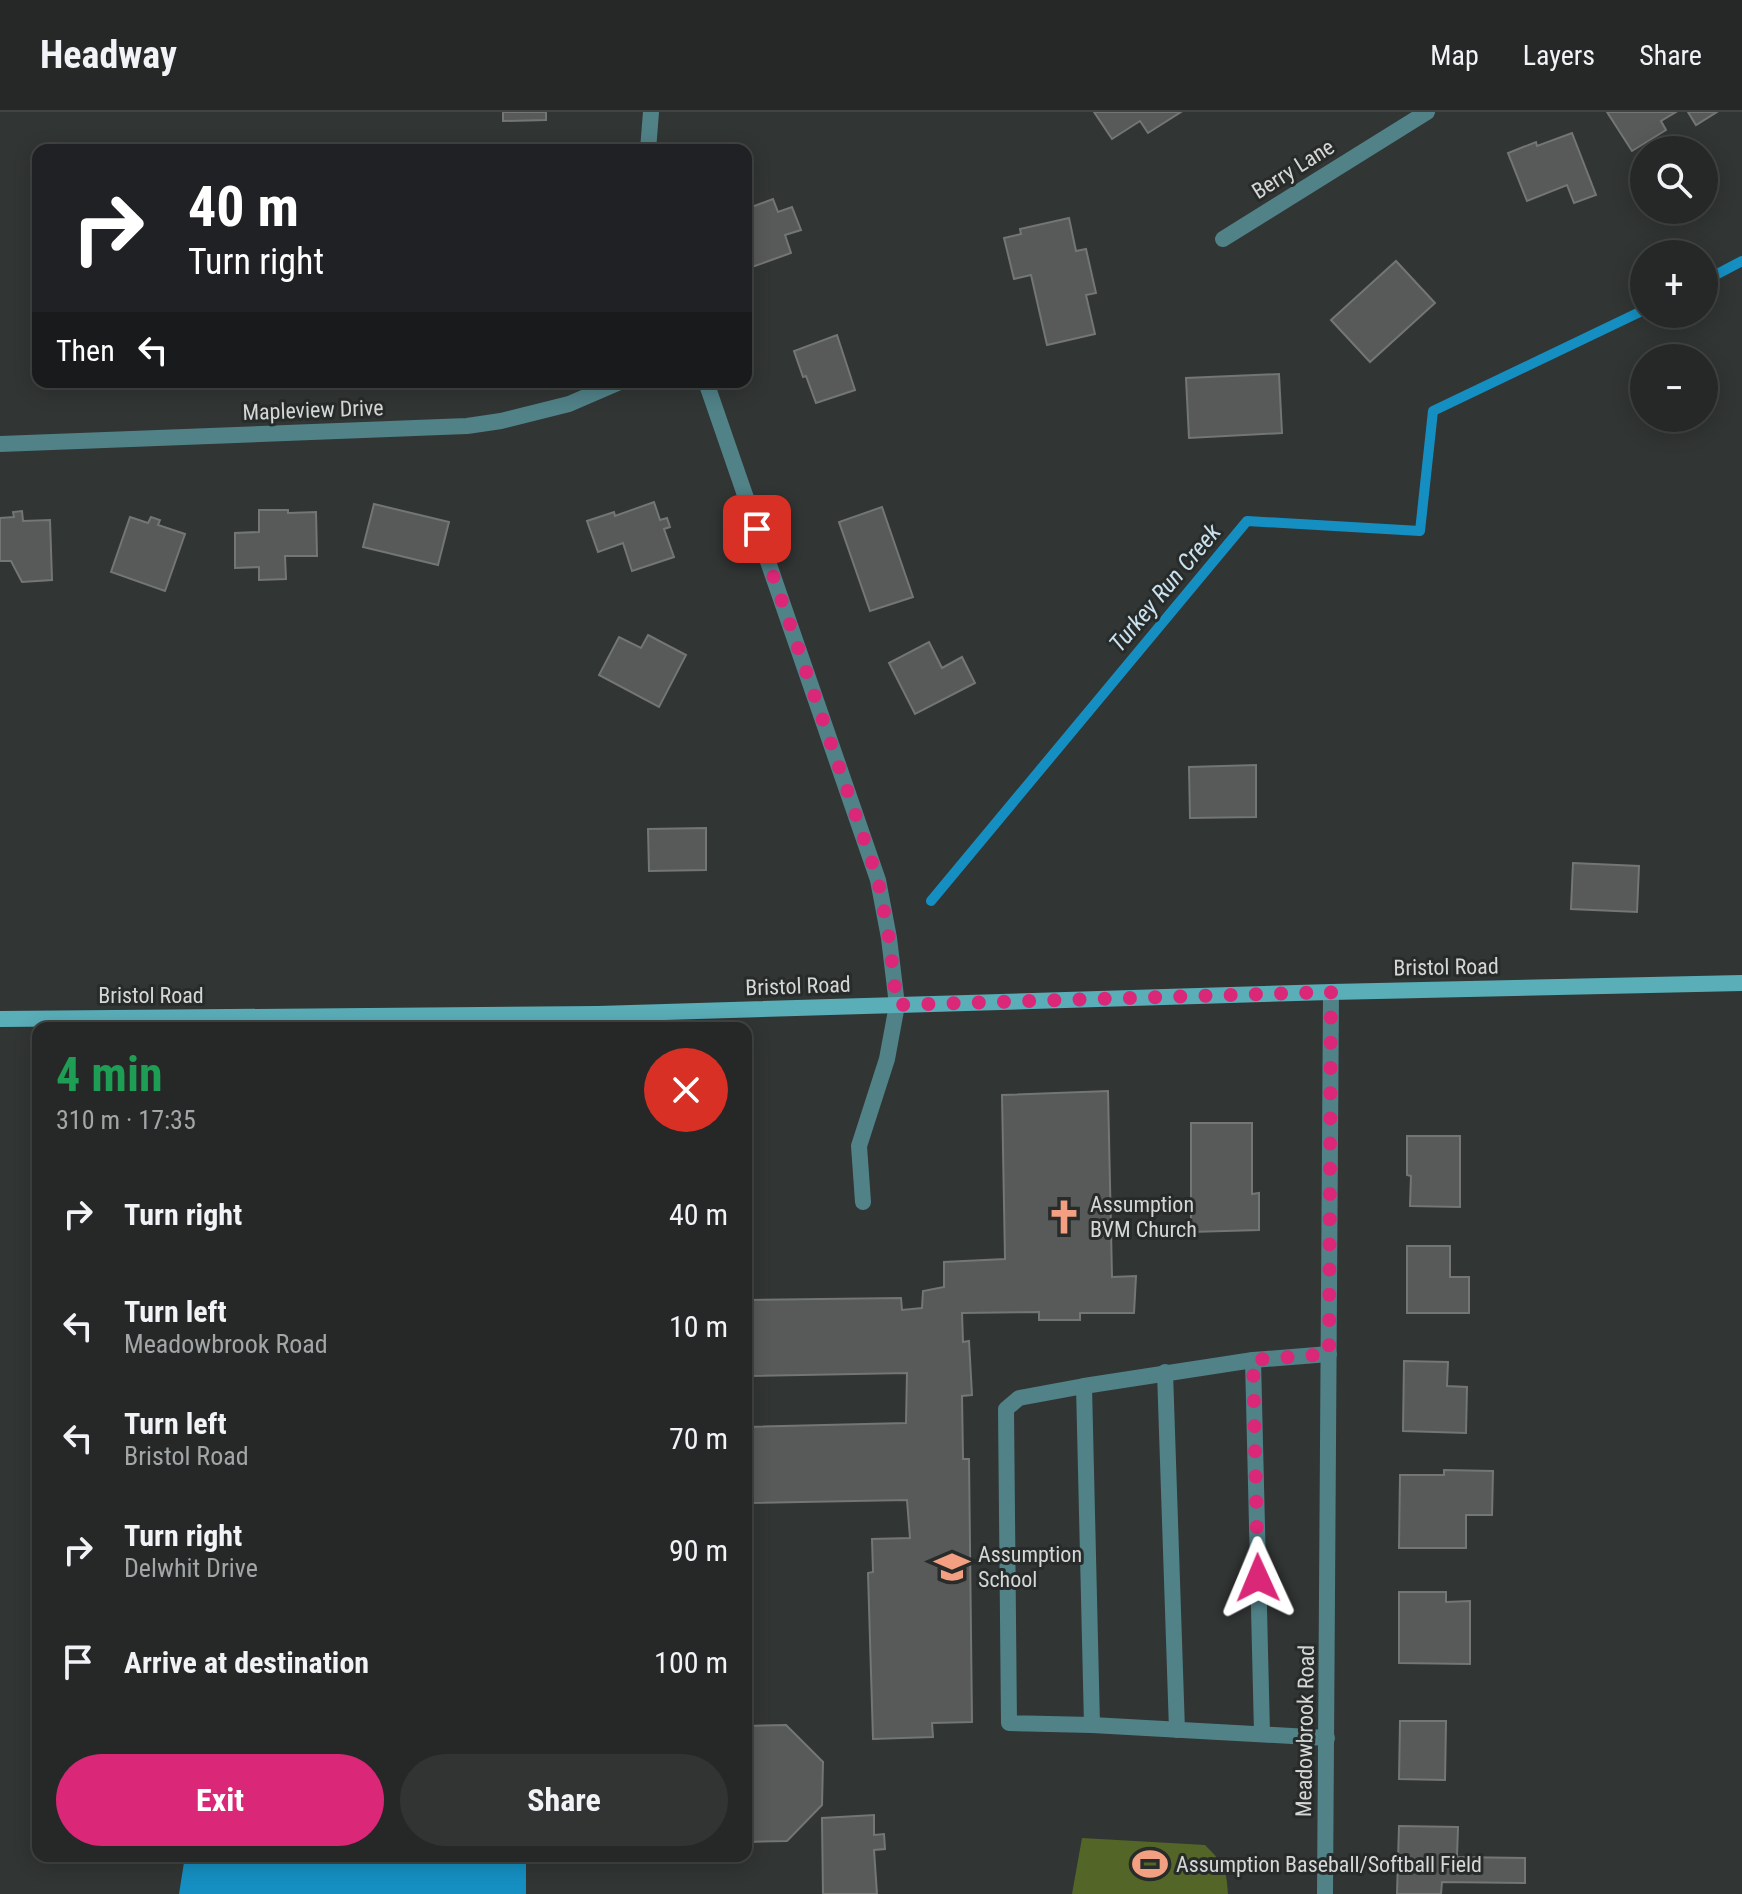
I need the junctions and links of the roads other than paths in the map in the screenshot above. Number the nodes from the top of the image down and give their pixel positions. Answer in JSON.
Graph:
{"nodes":[{"id":1,"x":651,"y":112,"type":"edge"},
{"id":2,"x":1427,"y":112,"type":"edge"},
{"id":3,"x":648,"y":144,"type":"edge"},
{"id":4,"x":1223,"y":239,"type":"dead end"},
{"id":5,"x":606,"y":388,"type":"edge"},
{"id":6,"x":708,"y":388,"type":"edge"},
{"id":7,"x":0,"y":444,"type":"edge"},
{"id":8,"x":1742,"y":983,"type":"edge"},
{"id":9,"x":1331,"y":992,"type":"junction"},
{"id":10,"x":897,"y":1005,"type":"junction"},
{"id":11,"x":0,"y":1019,"type":"edge"},
{"id":12,"x":863,"y":1202,"type":"dead end"},
{"id":13,"x":1329,"y":1354,"type":"junction"},
{"id":14,"x":1253,"y":1360,"type":"junction"},
{"id":15,"x":1165,"y":1372,"type":"junction"},
{"id":16,"x":1084,"y":1386,"type":"junction"},
{"id":17,"x":1092,"y":1725,"type":"junction"},
{"id":18,"x":1177,"y":1730,"type":"junction"},
{"id":19,"x":1262,"y":1733,"type":"junction"},
{"id":20,"x":1327,"y":1738,"type":"junction"},
{"id":21,"x":1325,"y":1894,"type":"edge"}],
"edges":[{"from":1,"to":3,"type":"street"},
{"from":2,"to":4,"type":"street","name":"Berry Lane"},
{"from":5,"to":7,"type":"street","name":"Mapleview Drive"},
{"from":6,"to":10,"type":"street"},
{"from":8,"to":9,"type":"main road","name":"Bristol Road"},
{"from":9,"to":10,"type":"main road","name":"Bristol Road"},
{"from":9,"to":13,"type":"street","name":"Meadowbrook Road"},
{"from":10,"to":11,"type":"main road","name":"Bristol Road"},
{"from":10,"to":12,"type":"street"},
{"from":13,"to":14,"type":"street"},
{"from":13,"to":20,"type":"street","name":"Meadowbrook Road"},
{"from":14,"to":15,"type":"street"},
{"from":14,"to":19,"type":"street"},
{"from":15,"to":16,"type":"street"},
{"from":15,"to":18,"type":"street"},
{"from":16,"to":17,"type":"street"},
{"from":16,"to":17,"type":"street"},
{"from":17,"to":18,"type":"street"},
{"from":18,"to":19,"type":"street"},
{"from":19,"to":20,"type":"street"},
{"from":20,"to":21,"type":"street","name":"Meadowbrook Road"}]}
